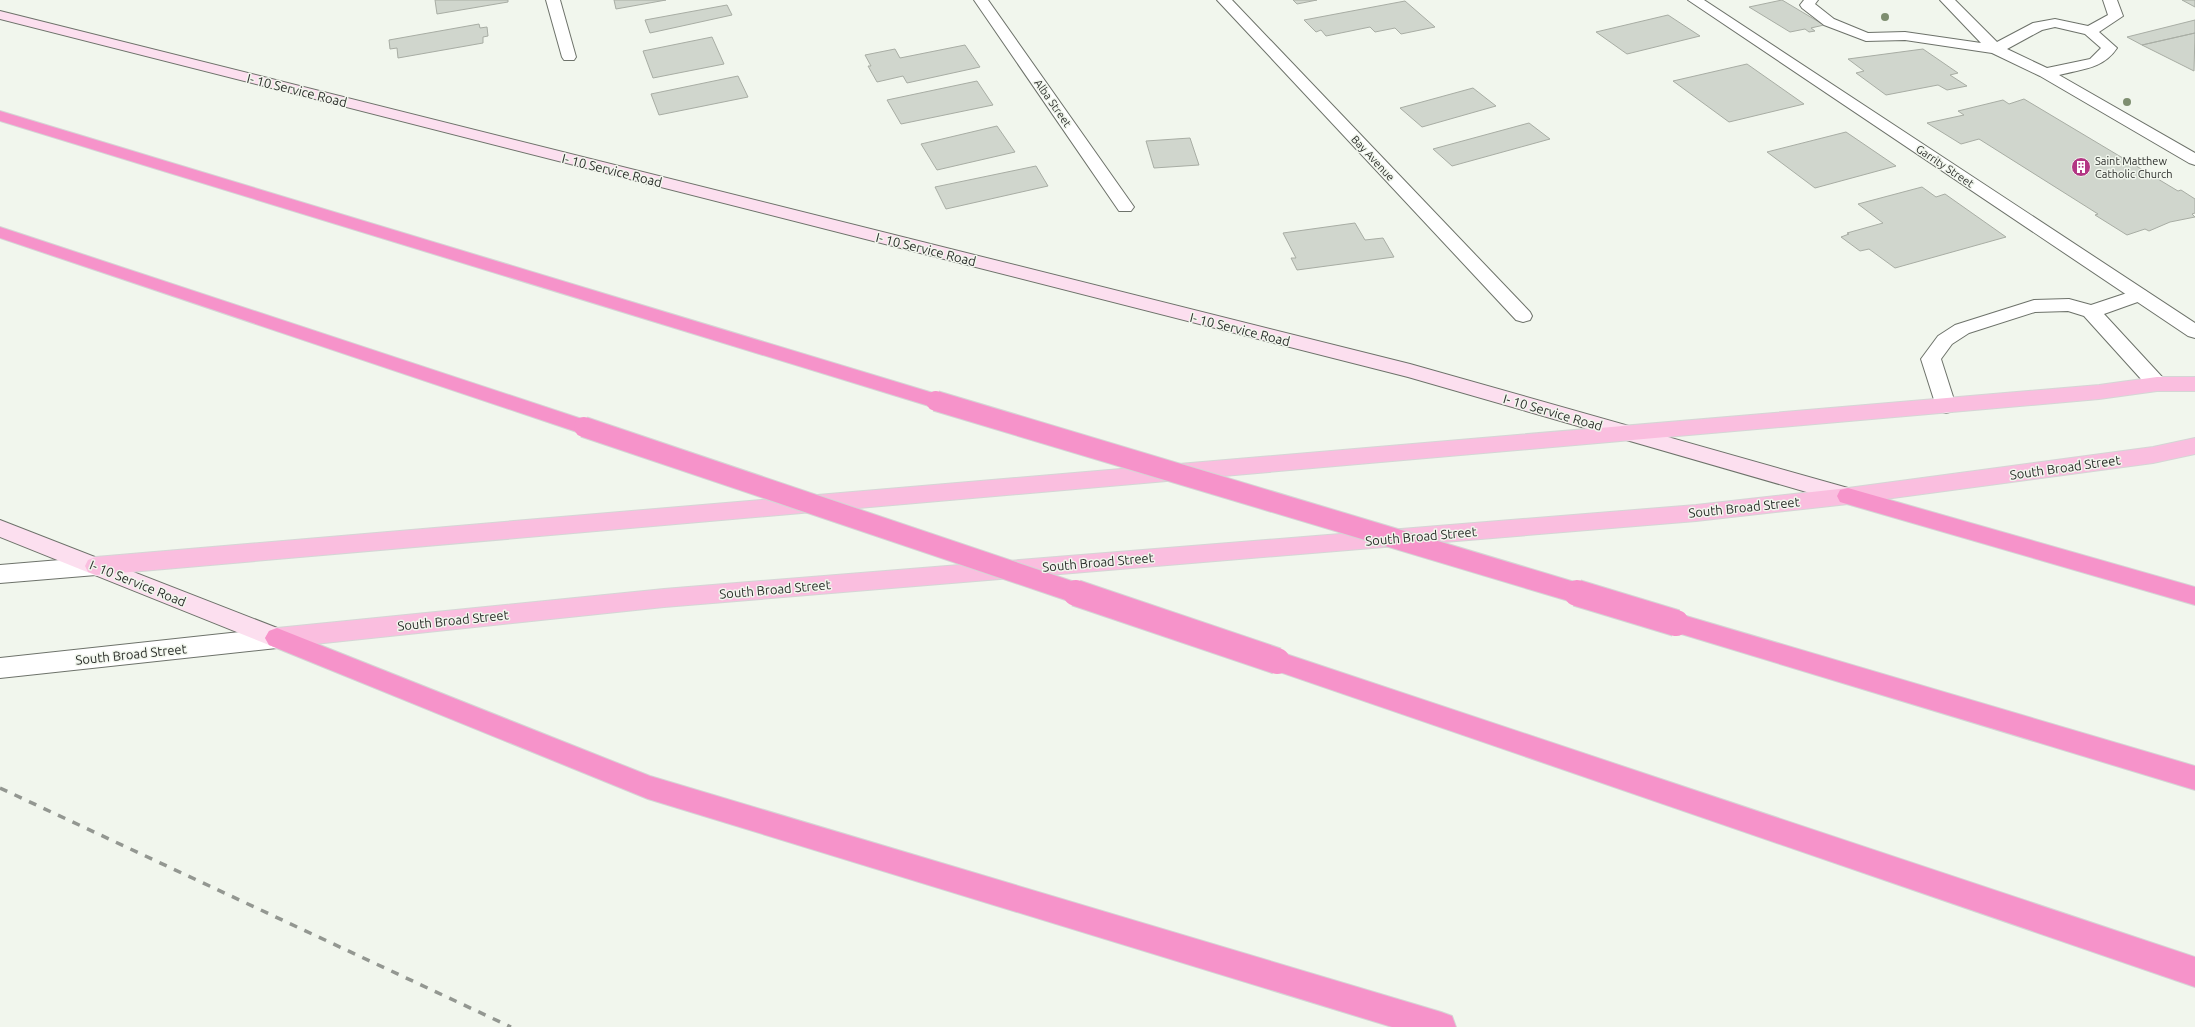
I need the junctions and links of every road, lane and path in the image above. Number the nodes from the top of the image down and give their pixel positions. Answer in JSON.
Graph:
{"nodes":[{"id":1,"x":553,"y":0,"type":"edge"},
{"id":2,"x":981,"y":0,"type":"edge"},
{"id":3,"x":1224,"y":0,"type":"edge"},
{"id":4,"x":1695,"y":0,"type":"edge"},
{"id":5,"x":1812,"y":0,"type":"edge"},
{"id":6,"x":1948,"y":0,"type":"edge"},
{"id":7,"x":2110,"y":0,"type":"edge"},
{"id":8,"x":0,"y":15,"type":"edge"},
{"id":9,"x":2090,"y":31,"type":"junction"},
{"id":10,"x":1996,"y":49,"type":"junction"},
{"id":11,"x":570,"y":57,"type":"dead end"},
{"id":12,"x":2045,"y":73,"type":"junction"},
{"id":13,"x":0,"y":116,"type":"edge"},
{"id":14,"x":2195,"y":160,"type":"edge"},
{"id":15,"x":1124,"y":207,"type":"dead end"},
{"id":16,"x":0,"y":232,"type":"edge"},
{"id":17,"x":2139,"y":295,"type":"junction"},
{"id":18,"x":2091,"y":312,"type":"junction"},
{"id":19,"x":1523,"y":316,"type":"dead end"},
{"id":20,"x":2195,"y":332,"type":"edge"},
{"id":21,"x":2158,"y":384,"type":"junction"},
{"id":22,"x":2195,"y":384,"type":"edge"},
{"id":23,"x":1946,"y":406,"type":"junction"},
{"id":24,"x":1631,"y":434,"type":"junction"},
{"id":25,"x":2195,"y":446,"type":"edge"},
{"id":26,"x":1848,"y":496,"type":"junction"},
{"id":27,"x":0,"y":528,"type":"edge"},
{"id":28,"x":96,"y":566,"type":"junction"},
{"id":29,"x":0,"y":574,"type":"edge"},
{"id":30,"x":2195,"y":596,"type":"edge"},
{"id":31,"x":277,"y":638,"type":"junction"},
{"id":32,"x":0,"y":668,"type":"edge"},
{"id":33,"x":2195,"y":778,"type":"edge"},
{"id":34,"x":2195,"y":972,"type":"edge"},
{"id":35,"x":1441,"y":1027,"type":"edge"}],
"edges":[{"from":1,"to":11,"type":"street"},
{"from":2,"to":15,"type":"street","name":"Alba Street"},
{"from":3,"to":19,"type":"street","name":"Bay Avenue"},
{"from":4,"to":17,"type":"street","name":"Garrity Street"},
{"from":5,"to":10,"type":"street"},
{"from":6,"to":10,"type":"street"},
{"from":7,"to":9,"type":"street"},
{"from":8,"to":24,"type":"main road","name":"I- 10 Service Road"},
{"from":9,"to":10,"type":"street"},
{"from":9,"to":12,"type":"street"},
{"from":10,"to":12,"type":"street"},
{"from":12,"to":14,"type":"street"},
{"from":13,"to":33,"type":"highway","bridge":true},
{"from":16,"to":34,"type":"highway","bridge":true},
{"from":17,"to":18,"type":"street"},
{"from":17,"to":20,"type":"street","name":"Garrity Street"},
{"from":18,"to":21,"type":"street"},
{"from":18,"to":23,"type":"street"},
{"from":21,"to":22,"type":"main road"},
{"from":21,"to":23,"type":"main road"},
{"from":23,"to":24,"type":"main road"},
{"from":24,"to":26,"type":"main road","name":"I- 10 Service Road"},
{"from":24,"to":28,"type":"main road"},
{"from":25,"to":26,"type":"main road","name":"South Broad Street"},
{"from":26,"to":30,"type":"highway"},
{"from":26,"to":31,"type":"main road","name":"South Broad Street"},
{"from":27,"to":28,"type":"main road","name":"I- 10 Service Road"},
{"from":28,"to":29,"type":"street"},
{"from":28,"to":31,"type":"main road","name":"I- 10 Service Road"},
{"from":31,"to":32,"type":"street","name":"South Broad Street"},
{"from":31,"to":35,"type":"highway"}]}
